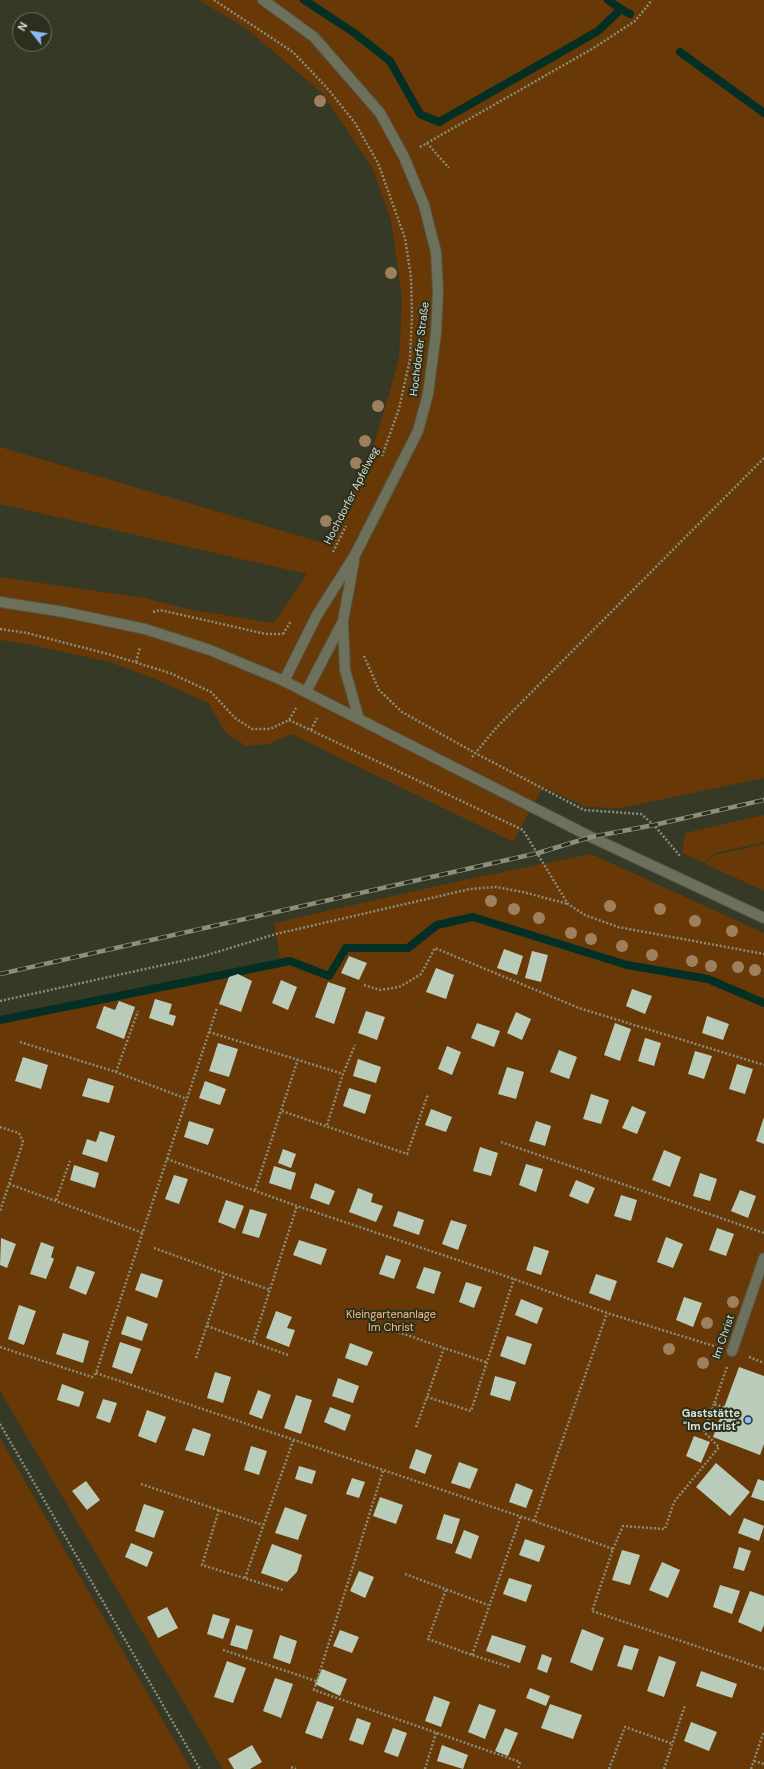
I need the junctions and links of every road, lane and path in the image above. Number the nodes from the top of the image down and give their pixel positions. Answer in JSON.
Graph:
{"nodes":[{"id":1,"x":214,"y":0,"type":"edge"},
{"id":2,"x":263,"y":0,"type":"edge"},
{"id":3,"x":652,"y":0,"type":"edge"},
{"id":4,"x":427,"y":143,"type":"junction"},
{"id":5,"x":404,"y":157,"type":"junction"},
{"id":6,"x":449,"y":168,"type":"dead end"},
{"id":7,"x":764,"y":458,"type":"edge"},
{"id":8,"x":379,"y":462,"type":"dead end"},
{"id":9,"x":349,"y":521,"type":"dead end"},
{"id":10,"x":355,"y":555,"type":"junction"},
{"id":11,"x":331,"y":556,"type":"dead end"},
{"id":12,"x":0,"y":602,"type":"edge"},
{"id":13,"x":295,"y":614,"type":"dead end"},
{"id":14,"x":343,"y":621,"type":"junction"},
{"id":15,"x":0,"y":629,"type":"edge"},
{"id":16,"x":283,"y":634,"type":"dead end"},
{"id":17,"x":364,"y":654,"type":"dead end"},
{"id":18,"x":284,"y":681,"type":"junction"},
{"id":19,"x":306,"y":692,"type":"junction"},
{"id":20,"x":359,"y":719,"type":"junction"},
{"id":21,"x":475,"y":753,"type":"junction"},
{"id":22,"x":464,"y":774,"type":"junction"},
{"id":23,"x":686,"y":859,"type":"dead end"},
{"id":24,"x":568,"y":904,"type":"junction"},
{"id":25,"x":764,"y":918,"type":"edge"},
{"id":26,"x":764,"y":954,"type":"edge"},
{"id":27,"x":364,"y":985,"type":"dead end"},
{"id":28,"x":0,"y":1002,"type":"edge"},
{"id":29,"x":217,"y":1008,"type":"dead end"},
{"id":30,"x":138,"y":1012,"type":"dead end"},
{"id":31,"x":209,"y":1032,"type":"junction"},
{"id":32,"x":20,"y":1042,"type":"dead end"},
{"id":33,"x":355,"y":1045,"type":"dead end"},
{"id":34,"x":298,"y":1059,"type":"junction"},
{"id":35,"x":764,"y":1064,"type":"edge"},
{"id":36,"x":116,"y":1072,"type":"junction"},
{"id":37,"x":343,"y":1074,"type":"junction"},
{"id":38,"x":428,"y":1094,"type":"dead end"},
{"id":39,"x":187,"y":1099,"type":"junction"},
{"id":40,"x":282,"y":1111,"type":"junction"},
{"id":41,"x":327,"y":1126,"type":"junction"},
{"id":42,"x":0,"y":1127,"type":"edge"},
{"id":43,"x":501,"y":1142,"type":"dead end"},
{"id":44,"x":168,"y":1159,"type":"junction"},
{"id":45,"x":70,"y":1161,"type":"dead end"},
{"id":46,"x":9,"y":1184,"type":"junction"},
{"id":47,"x":255,"y":1190,"type":"junction"},
{"id":48,"x":56,"y":1200,"type":"junction"},
{"id":49,"x":297,"y":1206,"type":"junction"},
{"id":50,"x":0,"y":1211,"type":"edge"},
{"id":51,"x":143,"y":1232,"type":"junction"},
{"id":52,"x":764,"y":1233,"type":"edge"},
{"id":53,"x":154,"y":1248,"type":"dead end"},
{"id":54,"x":764,"y":1258,"type":"edge"},
{"id":55,"x":224,"y":1274,"type":"junction"},
{"id":56,"x":514,"y":1279,"type":"junction"},
{"id":57,"x":270,"y":1290,"type":"junction"},
{"id":58,"x":607,"y":1313,"type":"junction"},
{"id":59,"x":207,"y":1326,"type":"junction"},
{"id":60,"x":398,"y":1332,"type":"dead end"},
{"id":61,"x":253,"y":1342,"type":"junction"},
{"id":62,"x":0,"y":1347,"type":"edge"},
{"id":63,"x":444,"y":1348,"type":"junction"},
{"id":64,"x":732,"y":1351,"type":"junction"},
{"id":65,"x":288,"y":1355,"type":"dead end"},
{"id":66,"x":196,"y":1358,"type":"dead end"},
{"id":67,"x":486,"y":1362,"type":"junction"},
{"id":68,"x":764,"y":1363,"type":"edge"},
{"id":69,"x":96,"y":1373,"type":"junction"},
{"id":70,"x":427,"y":1397,"type":"junction"},
{"id":71,"x":714,"y":1404,"type":"junction"},
{"id":72,"x":735,"y":1411,"type":"dead end"},
{"id":73,"x":0,"y":1424,"type":"edge"},
{"id":74,"x":416,"y":1426,"type":"dead end"},
{"id":75,"x":293,"y":1440,"type":"junction"},
{"id":76,"x":384,"y":1471,"type":"junction"},
{"id":77,"x":141,"y":1484,"type":"dead end"},
{"id":78,"x":219,"y":1510,"type":"junction"},
{"id":79,"x":521,"y":1516,"type":"junction"},
{"id":80,"x":534,"y":1521,"type":"junction"},
{"id":81,"x":264,"y":1525,"type":"junction"},
{"id":82,"x":613,"y":1549,"type":"junction"},
{"id":83,"x":405,"y":1574,"type":"dead end"},
{"id":84,"x":245,"y":1578,"type":"junction"},
{"id":85,"x":283,"y":1590,"type":"dead end"},
{"id":86,"x":446,"y":1590,"type":"junction"},
{"id":87,"x":488,"y":1605,"type":"junction"},
{"id":88,"x":223,"y":1650,"type":"dead end"},
{"id":89,"x":472,"y":1655,"type":"junction"},
{"id":90,"x":510,"y":1667,"type":"dead end"},
{"id":91,"x":764,"y":1668,"type":"edge"},
{"id":92,"x":316,"y":1680,"type":"junction"},
{"id":93,"x":686,"y":1706,"type":"dead end"},
{"id":94,"x":764,"y":1731,"type":"edge"},
{"id":95,"x":436,"y":1733,"type":"junction"},
{"id":96,"x":673,"y":1744,"type":"junction"},
{"id":97,"x":754,"y":1761,"type":"junction"},
{"id":98,"x":764,"y":1764,"type":"edge"},
{"id":99,"x":291,"y":1767,"type":"dead end"},
{"id":100,"x":200,"y":1769,"type":"edge"},
{"id":101,"x":296,"y":1769,"type":"edge"},
{"id":102,"x":425,"y":1769,"type":"edge"},
{"id":103,"x":518,"y":1769,"type":"edge"},
{"id":104,"x":609,"y":1769,"type":"edge"},
{"id":105,"x":664,"y":1769,"type":"edge"},
{"id":106,"x":751,"y":1769,"type":"edge"}],
"edges":[{"from":1,"to":8,"type":"path","name":"Hochdorfer Apfelweg"},
{"from":2,"to":5,"type":"street","name":"Hochdorfer Straße"},
{"from":3,"to":4,"type":"path"},
{"from":4,"to":5,"type":"path"},
{"from":4,"to":6,"type":"path"},
{"from":5,"to":10,"type":"street","name":"Hochdorfer Straße"},
{"from":7,"to":21,"type":"path"},
{"from":9,"to":11,"type":"path","name":"Hochdorfer Apfelweg"},
{"from":10,"to":14,"type":"street","name":"Hochdorfer Straße"},
{"from":10,"to":18,"type":"street","name":"Hochdorfer Straße"},
{"from":12,"to":18,"type":"street"},
{"from":13,"to":16,"type":"path"},
{"from":14,"to":19,"type":"street","name":"Hochdorfer Straße"},
{"from":14,"to":20,"type":"street"},
{"from":15,"to":24,"type":"path"},
{"from":17,"to":21,"type":"path"},
{"from":18,"to":19,"type":"street"},
{"from":19,"to":20,"type":"street"},
{"from":20,"to":22,"type":"street"},
{"from":21,"to":22,"type":"path"},
{"from":21,"to":23,"type":"path"},
{"from":22,"to":25,"type":"street"},
{"from":24,"to":26,"type":"path"},
{"from":24,"to":28,"type":"path"},
{"from":27,"to":35,"type":"path"},
{"from":29,"to":31,"type":"path"},
{"from":30,"to":36,"type":"path"},
{"from":31,"to":34,"type":"path"},
{"from":31,"to":39,"type":"path"},
{"from":32,"to":36,"type":"path"},
{"from":33,"to":37,"type":"path"},
{"from":34,"to":37,"type":"path"},
{"from":34,"to":40,"type":"path"},
{"from":36,"to":39,"type":"path"},
{"from":37,"to":41,"type":"path"},
{"from":38,"to":41,"type":"path"},
{"from":39,"to":44,"type":"path"},
{"from":40,"to":41,"type":"path"},
{"from":40,"to":47,"type":"path"},
{"from":42,"to":46,"type":"path"},
{"from":43,"to":52,"type":"path"},
{"from":44,"to":47,"type":"path"},
{"from":44,"to":51,"type":"path"},
{"from":45,"to":48,"type":"path"},
{"from":46,"to":48,"type":"path"},
{"from":46,"to":50,"type":"path"},
{"from":47,"to":49,"type":"path"},
{"from":48,"to":51,"type":"path"},
{"from":49,"to":56,"type":"path"},
{"from":49,"to":57,"type":"path"},
{"from":51,"to":69,"type":"path"},
{"from":53,"to":55,"type":"path"},
{"from":54,"to":64,"type":"street","name":"Im Christ"},
{"from":55,"to":57,"type":"path"},
{"from":55,"to":59,"type":"path"},
{"from":56,"to":58,"type":"path"},
{"from":56,"to":67,"type":"path"},
{"from":57,"to":61,"type":"path"},
{"from":58,"to":64,"type":"path"},
{"from":58,"to":80,"type":"path"},
{"from":59,"to":61,"type":"path"},
{"from":59,"to":66,"type":"path"},
{"from":60,"to":63,"type":"path"},
{"from":61,"to":65,"type":"path"},
{"from":62,"to":69,"type":"path"},
{"from":63,"to":67,"type":"path"},
{"from":63,"to":70,"type":"path"},
{"from":64,"to":68,"type":"path"},
{"from":64,"to":71,"type":"path","name":"Im Christ"},
{"from":67,"to":70,"type":"path"},
{"from":69,"to":75,"type":"path"},
{"from":70,"to":74,"type":"path"},
{"from":71,"to":72,"type":"path"},
{"from":71,"to":82,"type":"path","name":"Im Christ"},
{"from":73,"to":100,"type":"path"},
{"from":75,"to":76,"type":"path"},
{"from":75,"to":81,"type":"path"},
{"from":76,"to":79,"type":"path"},
{"from":76,"to":92,"type":"path"},
{"from":77,"to":78,"type":"path"},
{"from":78,"to":81,"type":"path"},
{"from":78,"to":84,"type":"path"},
{"from":79,"to":80,"type":"path"},
{"from":79,"to":87,"type":"path"},
{"from":80,"to":82,"type":"path"},
{"from":81,"to":84,"type":"path"},
{"from":82,"to":91,"type":"path"},
{"from":83,"to":86,"type":"path"},
{"from":84,"to":85,"type":"path"},
{"from":86,"to":87,"type":"path"},
{"from":86,"to":89,"type":"path"},
{"from":87,"to":89,"type":"path"},
{"from":88,"to":92,"type":"path"},
{"from":89,"to":90,"type":"path"},
{"from":92,"to":95,"type":"path"},
{"from":93,"to":96,"type":"path"},
{"from":94,"to":97,"type":"path"},
{"from":95,"to":102,"type":"path"},
{"from":95,"to":103,"type":"path"},
{"from":96,"to":104,"type":"path"},
{"from":96,"to":105,"type":"path"},
{"from":97,"to":98,"type":"path"},
{"from":97,"to":106,"type":"path"},
{"from":99,"to":101,"type":"path"}]}
